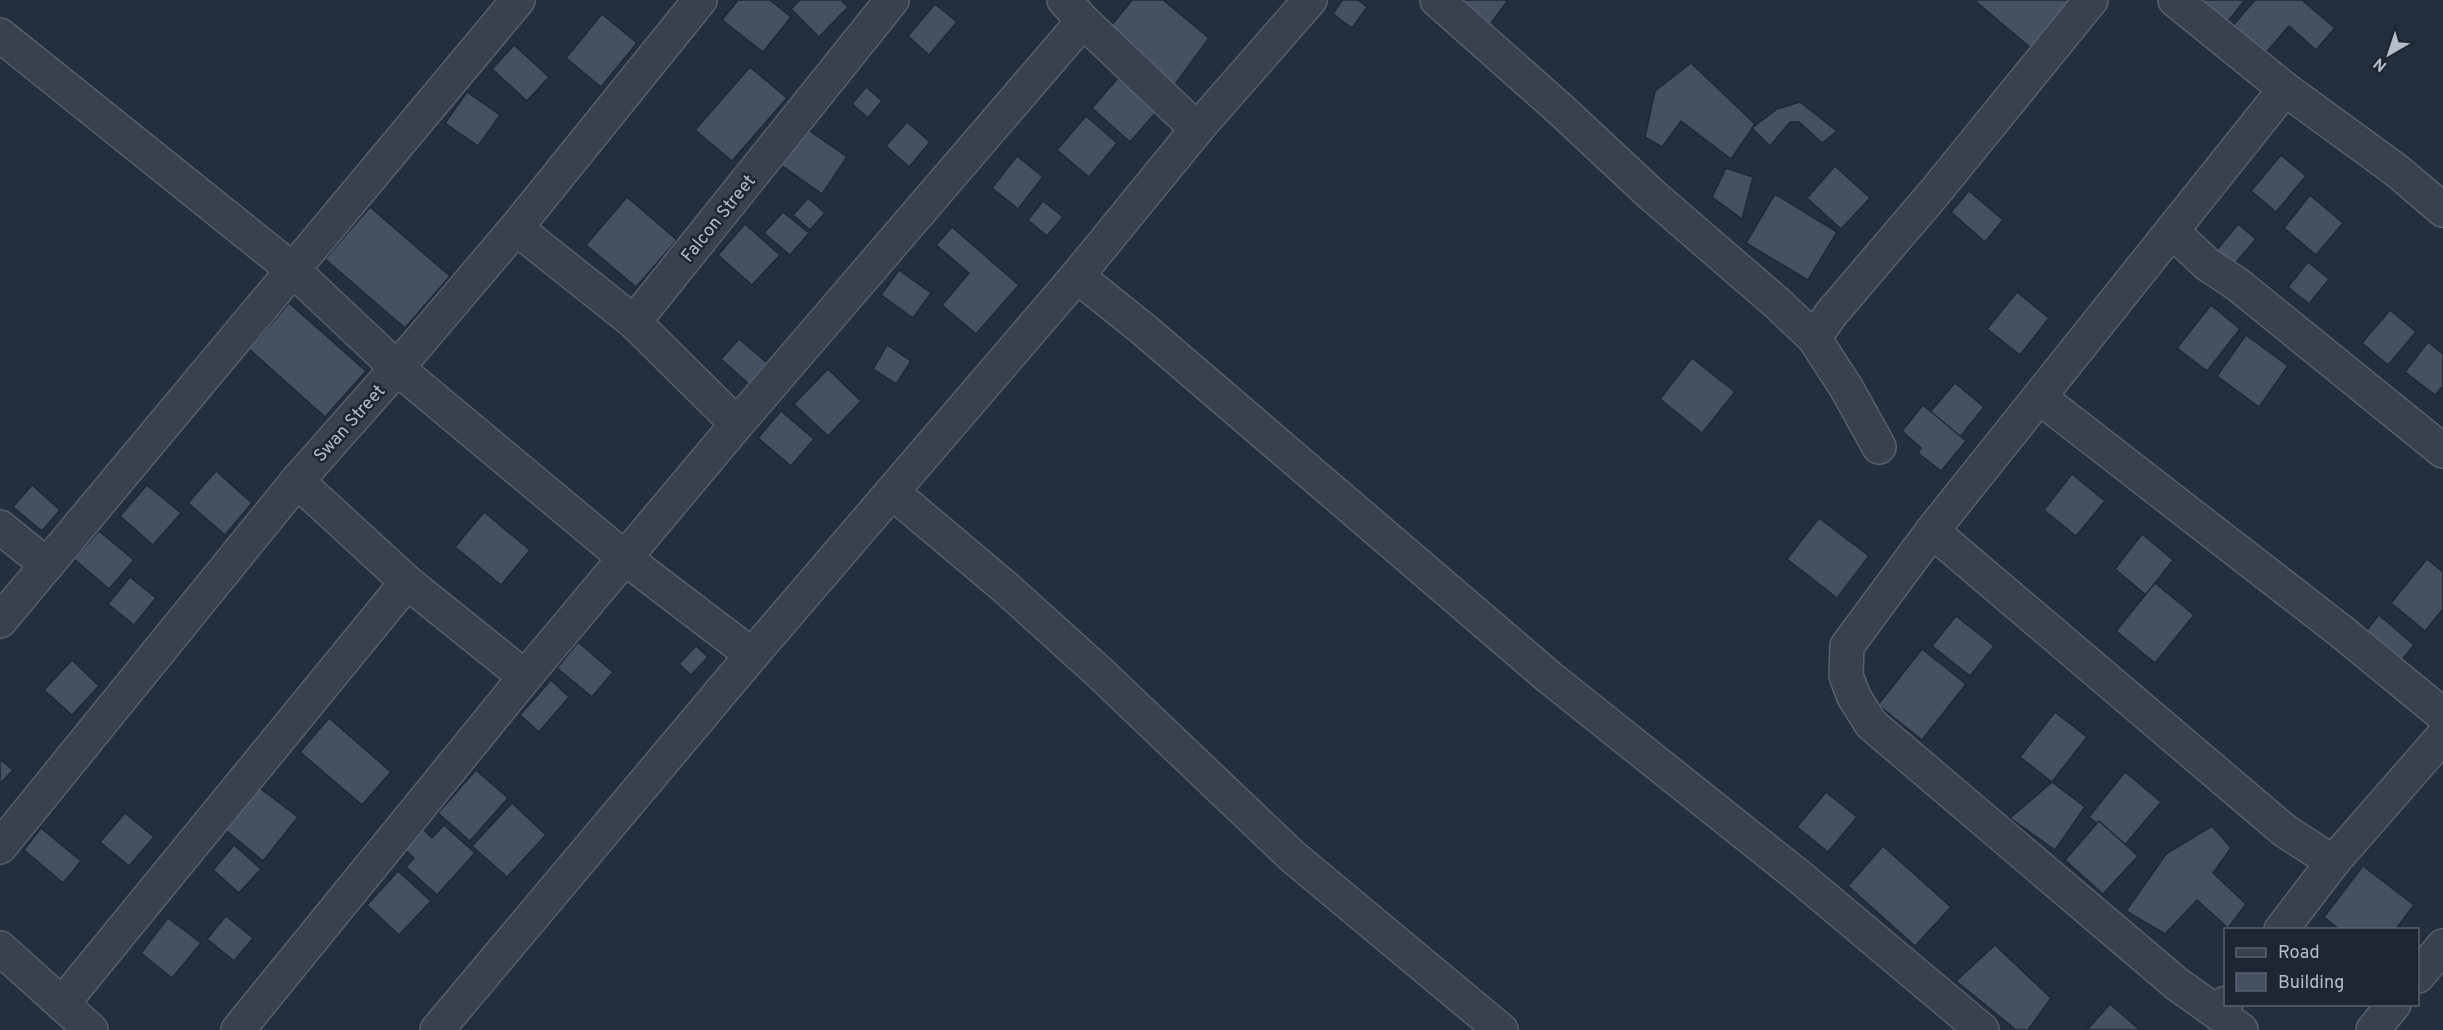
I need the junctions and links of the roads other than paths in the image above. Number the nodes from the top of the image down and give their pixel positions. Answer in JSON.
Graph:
{"nodes":[{"id":1,"x":700,"y":0,"type":"edge"},
{"id":2,"x":892,"y":0,"type":"edge"},
{"id":3,"x":1309,"y":0,"type":"edge"},
{"id":4,"x":1437,"y":0,"type":"edge"},
{"id":5,"x":2091,"y":0,"type":"edge"},
{"id":6,"x":2175,"y":0,"type":"edge"},
{"id":7,"x":504,"y":5,"type":"edge"},
{"id":8,"x":1073,"y":11,"type":"edge"},
{"id":9,"x":0,"y":35,"type":"edge"},
{"id":10,"x":2285,"y":88,"type":"junction"},
{"id":11,"x":1197,"y":129,"type":"junction"},
{"id":12,"x":2443,"y":210,"type":"edge"},
{"id":13,"x":516,"y":228,"type":"junction"},
{"id":14,"x":2172,"y":231,"type":"junction"},
{"id":15,"x":293,"y":270,"type":"junction"},
{"id":16,"x":1077,"y":276,"type":"junction"},
{"id":17,"x":634,"y":322,"type":"junction"},
{"id":18,"x":1814,"y":338,"type":"junction"},
{"id":19,"x":397,"y":368,"type":"junction"},
{"id":20,"x":2039,"y":397,"type":"junction"},
{"id":21,"x":737,"y":424,"type":"junction"},
{"id":22,"x":1879,"y":447,"type":"dead end"},
{"id":23,"x":2443,"y":451,"type":"edge"},
{"id":24,"x":297,"y":481,"type":"junction"},
{"id":25,"x":892,"y":492,"type":"junction"},
{"id":26,"x":0,"y":527,"type":"edge"},
{"id":27,"x":1932,"y":531,"type":"junction"},
{"id":28,"x":626,"y":559,"type":"junction"},
{"id":29,"x":47,"y":565,"type":"junction"},
{"id":30,"x":407,"y":582,"type":"junction"},
{"id":31,"x":0,"y":621,"type":"edge"},
{"id":32,"x":752,"y":655,"type":"junction"},
{"id":33,"x":525,"y":677,"type":"junction"},
{"id":34,"x":2443,"y":715,"type":"edge"},
{"id":35,"x":2443,"y":736,"type":"edge"},
{"id":36,"x":0,"y":847,"type":"edge"},
{"id":37,"x":2332,"y":862,"type":"junction"},
{"id":38,"x":2282,"y":928,"type":"edge"},
{"id":39,"x":2443,"y":946,"type":"edge"},
{"id":40,"x":0,"y":948,"type":"edge"},
{"id":41,"x":2419,"y":975,"type":"edge"},
{"id":42,"x":62,"y":1004,"type":"junction"},
{"id":43,"x":2393,"y":1006,"type":"edge"},
{"id":44,"x":2228,"y":1016,"type":"edge"},
{"id":45,"x":244,"y":1028,"type":"edge"},
{"id":46,"x":91,"y":1030,"type":"edge"},
{"id":47,"x":437,"y":1030,"type":"edge"},
{"id":48,"x":1501,"y":1030,"type":"edge"},
{"id":49,"x":1982,"y":1030,"type":"edge"},
{"id":50,"x":2373,"y":1030,"type":"edge"}],
"edges":[{"from":1,"to":13,"type":"street","name":"Swan Street"},
{"from":2,"to":17,"type":"street","name":"Falcon Street"},
{"from":3,"to":11,"type":"street"},
{"from":4,"to":18,"type":"street"},
{"from":5,"to":18,"type":"street"},
{"from":6,"to":10,"type":"street"},
{"from":7,"to":15,"type":"street"},
{"from":8,"to":11,"type":"street"},
{"from":8,"to":21,"type":"street"},
{"from":9,"to":15,"type":"street"},
{"from":10,"to":12,"type":"street"},
{"from":10,"to":14,"type":"street"},
{"from":11,"to":16,"type":"street"},
{"from":13,"to":17,"type":"street"},
{"from":13,"to":19,"type":"street","name":"Swan Street"},
{"from":14,"to":20,"type":"street"},
{"from":14,"to":23,"type":"street"},
{"from":15,"to":19,"type":"street"},
{"from":15,"to":29,"type":"street"},
{"from":16,"to":25,"type":"street"},
{"from":16,"to":49,"type":"street"},
{"from":17,"to":21,"type":"street"},
{"from":18,"to":22,"type":"street"},
{"from":19,"to":24,"type":"street","name":"Swan Street"},
{"from":19,"to":28,"type":"street"},
{"from":20,"to":27,"type":"street"},
{"from":20,"to":34,"type":"street"},
{"from":21,"to":28,"type":"street"},
{"from":24,"to":30,"type":"street"},
{"from":24,"to":36,"type":"street","name":"Swan Street"},
{"from":25,"to":32,"type":"street"},
{"from":25,"to":48,"type":"street"},
{"from":26,"to":29,"type":"street"},
{"from":27,"to":37,"type":"street"},
{"from":27,"to":44,"type":"street"},
{"from":28,"to":32,"type":"street"},
{"from":28,"to":33,"type":"street"},
{"from":29,"to":31,"type":"street"},
{"from":30,"to":33,"type":"street"},
{"from":30,"to":42,"type":"street"},
{"from":32,"to":47,"type":"street"},
{"from":33,"to":45,"type":"street"},
{"from":35,"to":37,"type":"street"},
{"from":37,"to":38,"type":"street"},
{"from":39,"to":41,"type":"street"},
{"from":40,"to":42,"type":"street"},
{"from":42,"to":46,"type":"street"},
{"from":43,"to":50,"type":"street"}]}
